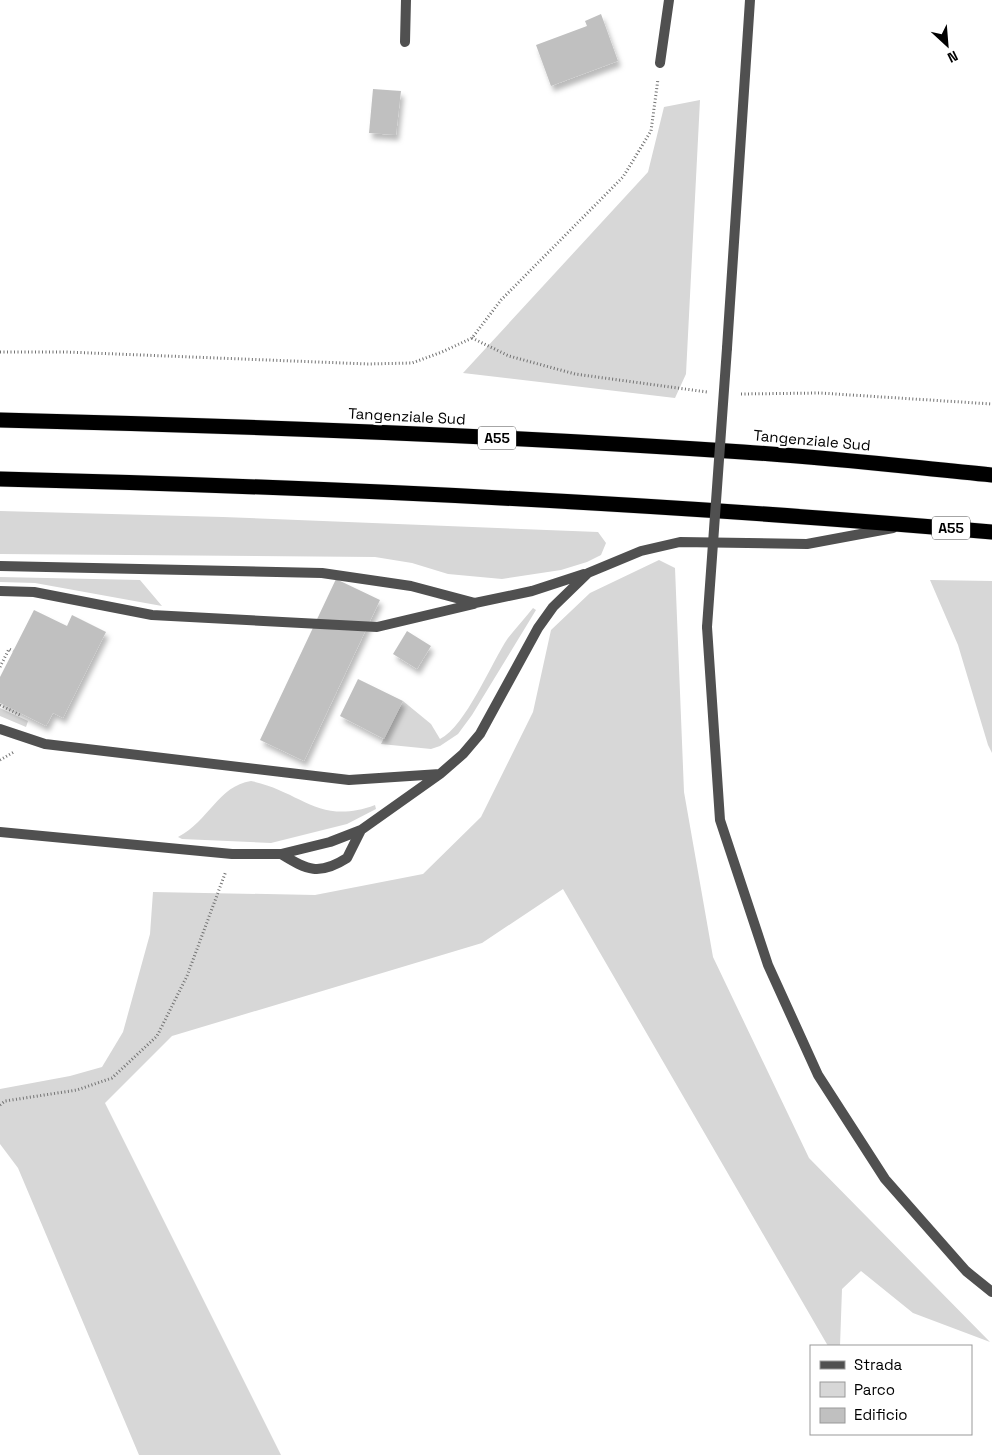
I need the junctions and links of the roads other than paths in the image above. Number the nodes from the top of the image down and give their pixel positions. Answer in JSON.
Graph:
{"nodes":[{"id":1,"x":406,"y":0,"type":"edge"},
{"id":2,"x":669,"y":0,"type":"edge"},
{"id":3,"x":750,"y":0,"type":"edge"},
{"id":4,"x":405,"y":42,"type":"dead end"},
{"id":5,"x":660,"y":63,"type":"road end"},
{"id":6,"x":0,"y":420,"type":"edge"},
{"id":7,"x":992,"y":475,"type":"edge"},
{"id":8,"x":0,"y":479,"type":"edge"},
{"id":9,"x":910,"y":525,"type":"junction"},
{"id":10,"x":992,"y":532,"type":"edge"},
{"id":11,"x":0,"y":566,"type":"edge"},
{"id":12,"x":588,"y":573,"type":"junction"},
{"id":13,"x":0,"y":591,"type":"edge"},
{"id":14,"x":474,"y":604,"type":"junction"},
{"id":15,"x":0,"y":729,"type":"edge"},
{"id":16,"x":440,"y":774,"type":"junction"},
{"id":17,"x":361,"y":830,"type":"junction"},
{"id":18,"x":0,"y":832,"type":"edge"},
{"id":19,"x":281,"y":854,"type":"junction"},
{"id":20,"x":992,"y":1292,"type":"edge"}],
"edges":[{"from":1,"to":4,"type":"street"},
{"from":2,"to":5,"type":"street"},
{"from":3,"to":20,"type":"street","bridge":true},
{"from":6,"to":7,"type":"highway","name":"Tangenziale Sud","number":"A55"},
{"from":8,"to":9,"type":"highway","number":"A55"},
{"from":9,"to":10,"type":"highway","number":"A55"},
{"from":9,"to":12,"type":"street"},
{"from":11,"to":14,"type":"street"},
{"from":12,"to":14,"type":"street"},
{"from":12,"to":16,"type":"street"},
{"from":13,"to":14,"type":"street"},
{"from":15,"to":16,"type":"street"},
{"from":16,"to":17,"type":"street"},
{"from":17,"to":19,"type":"street"},
{"from":17,"to":19,"type":"street"},
{"from":18,"to":19,"type":"street"}]}
